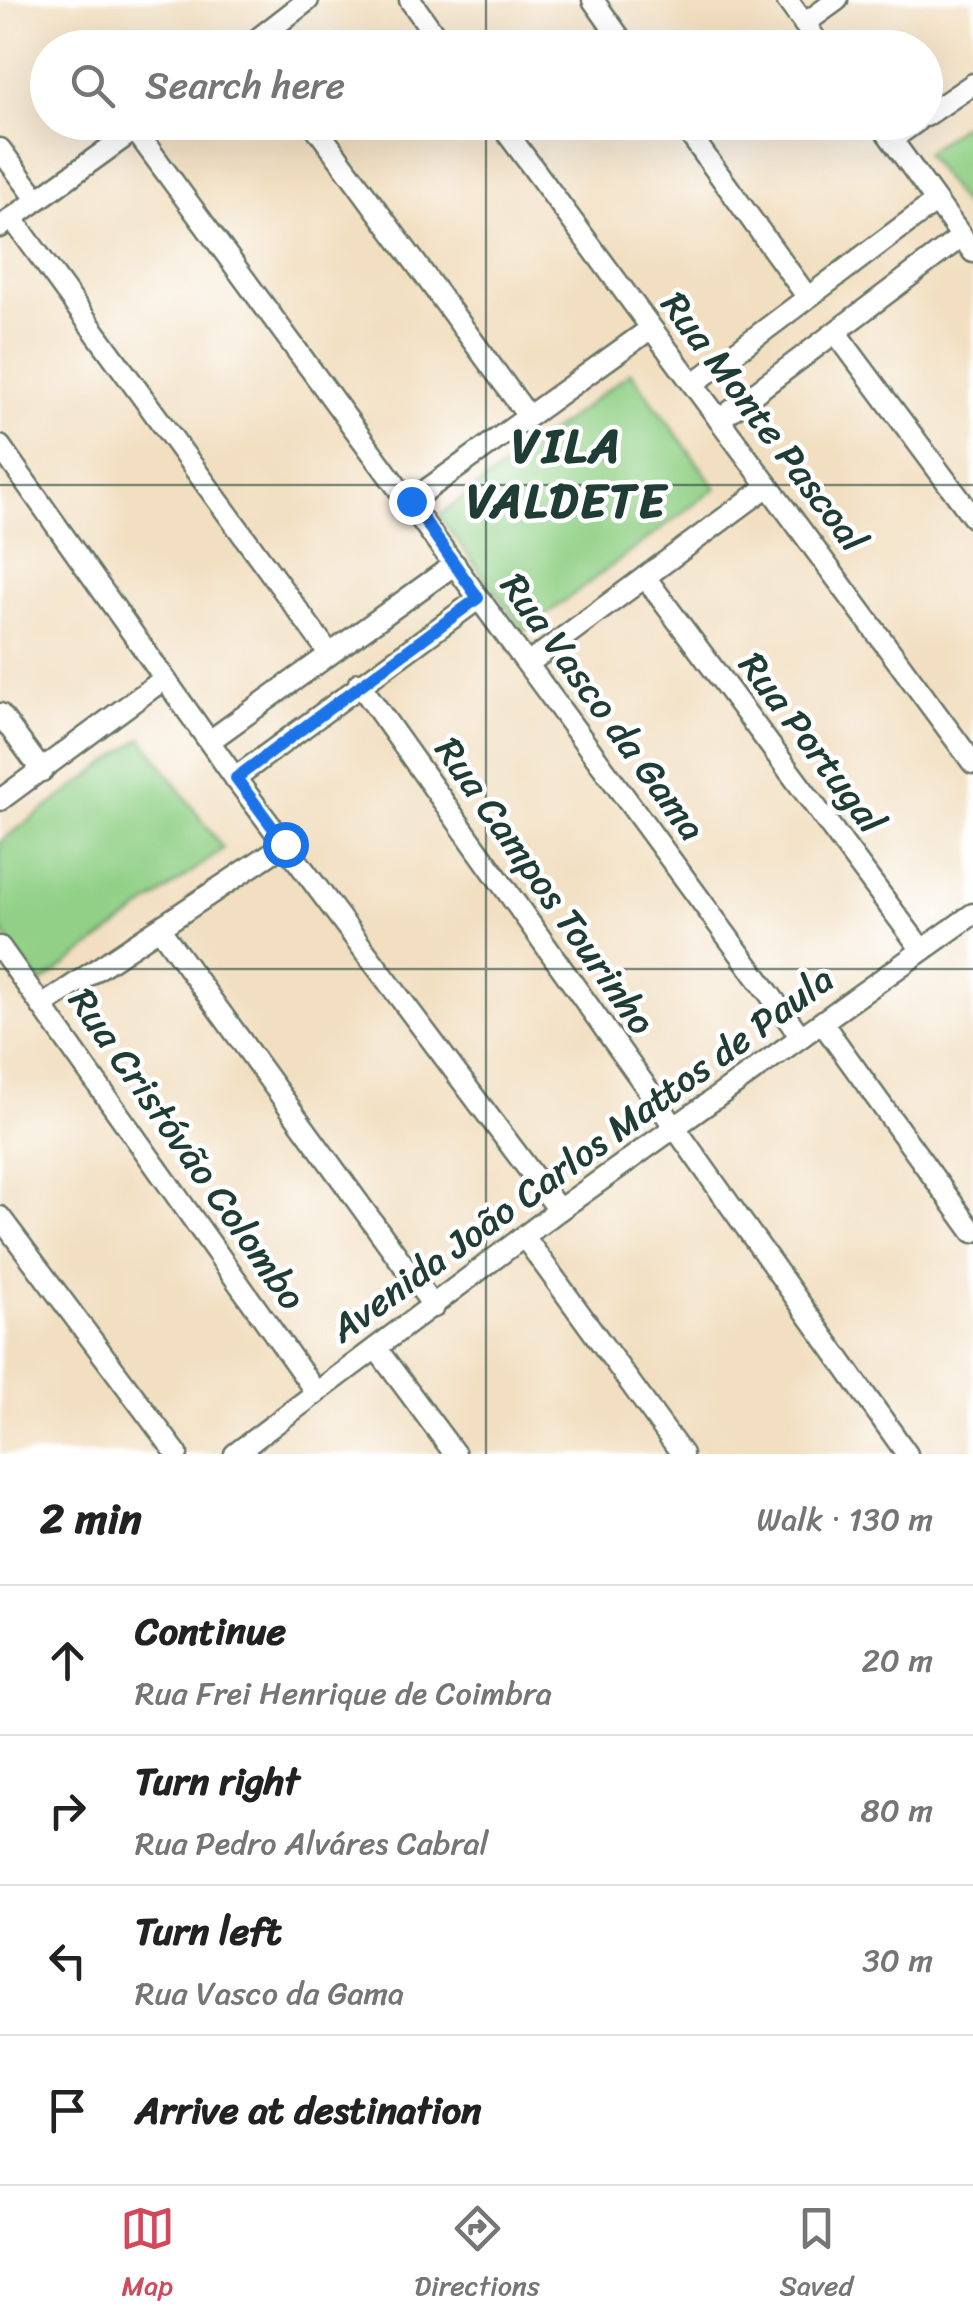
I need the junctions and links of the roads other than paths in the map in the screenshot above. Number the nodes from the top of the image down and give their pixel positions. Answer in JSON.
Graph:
{"nodes":[{"id":1,"x":410,"y":0,"type":"edge"},
{"id":2,"x":593,"y":0,"type":"edge"},
{"id":3,"x":787,"y":0,"type":"edge"},
{"id":4,"x":837,"y":0,"type":"edge"},
{"id":5,"x":306,"y":1,"type":"edge"},
{"id":6,"x":804,"y":24,"type":"junction"},
{"id":7,"x":271,"y":30,"type":"edge"},
{"id":8,"x":431,"y":30,"type":"edge"},
{"id":9,"x":615,"y":30,"type":"edge"},
{"id":10,"x":808,"y":30,"type":"edge"},
{"id":11,"x":973,"y":84,"type":"edge"},
{"id":12,"x":943,"y":104,"type":"edge"},
{"id":13,"x":120,"y":140,"type":"edge"},
{"id":14,"x":150,"y":140,"type":"edge"},
{"id":15,"x":325,"y":140,"type":"edge"},
{"id":16,"x":512,"y":140,"type":"edge"},
{"id":17,"x":695,"y":140,"type":"edge"},
{"id":18,"x":891,"y":140,"type":"edge"},
{"id":19,"x":0,"y":150,"type":"edge"},
{"id":20,"x":37,"y":199,"type":"junction"},
{"id":21,"x":935,"y":202,"type":"junction"},
{"id":22,"x":6,"y":223,"type":"edge"},
{"id":23,"x":967,"y":245,"type":"edge"},
{"id":24,"x":806,"y":296,"type":"junction"},
{"id":25,"x":650,"y":329,"type":"junction"},
{"id":26,"x":836,"y":334,"type":"junction"},
{"id":27,"x":693,"y":384,"type":"junction"},
{"id":28,"x":528,"y":416,"type":"junction"},
{"id":29,"x":720,"y":420,"type":"junction"},
{"id":30,"x":0,"y":446,"type":"edge"},
{"id":31,"x":768,"y":486,"type":"junction"},
{"id":32,"x":411,"y":501,"type":"junction"},
{"id":33,"x":973,"y":517,"type":"edge"},
{"id":34,"x":455,"y":564,"type":"junction"},
{"id":35,"x":645,"y":577,"type":"junction"},
{"id":36,"x":478,"y":598,"type":"junction"},
{"id":37,"x":329,"y":654,"type":"junction"},
{"id":38,"x":528,"y":663,"type":"junction"},
{"id":39,"x":164,"y":679,"type":"junction"},
{"id":40,"x":359,"y":683,"type":"junction"},
{"id":41,"x":0,"y":714,"type":"edge"},
{"id":42,"x":211,"y":740,"type":"junction"},
{"id":43,"x":973,"y":763,"type":"edge"},
{"id":44,"x":42,"y":771,"type":"junction"},
{"id":45,"x":236,"y":778,"type":"junction"},
{"id":46,"x":0,"y":800,"type":"edge"},
{"id":47,"x":285,"y":844,"type":"junction"},
{"id":48,"x":971,"y":921,"type":"edge"},
{"id":49,"x":160,"y":928,"type":"junction"},
{"id":50,"x":0,"y":947,"type":"edge"},
{"id":51,"x":922,"y":950,"type":"junction"},
{"id":52,"x":42,"y":1006,"type":"junction"},
{"id":53,"x":823,"y":1024,"type":"junction"},
{"id":54,"x":801,"y":1036,"type":"junction"},
{"id":55,"x":673,"y":1129,"type":"junction"},
{"id":56,"x":559,"y":1210,"type":"junction"},
{"id":57,"x":0,"y":1218,"type":"edge"},
{"id":58,"x":973,"y":1232,"type":"edge"},
{"id":59,"x":525,"y":1238,"type":"junction"},
{"id":60,"x":434,"y":1307,"type":"junction"},
{"id":61,"x":376,"y":1348,"type":"junction"},
{"id":62,"x":315,"y":1391,"type":"junction"},
{"id":63,"x":177,"y":1454,"type":"edge"},
{"id":64,"x":235,"y":1454,"type":"edge"},
{"id":65,"x":455,"y":1454,"type":"edge"},
{"id":66,"x":682,"y":1454,"type":"edge"},
{"id":67,"x":907,"y":1454,"type":"edge"}],
"edges":[{"from":1,"to":8,"type":"street"},
{"from":2,"to":9,"type":"street"},
{"from":3,"to":6,"type":"street"},
{"from":4,"to":6,"type":"street"},
{"from":5,"to":7,"type":"street"},
{"from":6,"to":10,"type":"street"},
{"from":11,"to":12,"type":"street"},
{"from":13,"to":20,"type":"street"},
{"from":14,"to":32,"type":"street","name":"Rua Vasco da Gama"},
{"from":15,"to":28,"type":"street"},
{"from":16,"to":25,"type":"street","name":"Rua Monte Pascoal"},
{"from":17,"to":24,"type":"street"},
{"from":18,"to":21,"type":"street"},
{"from":19,"to":20,"type":"street"},
{"from":20,"to":22,"type":"street"},
{"from":21,"to":23,"type":"street"},
{"from":21,"to":24,"type":"street"},
{"from":22,"to":37,"type":"street"},
{"from":23,"to":26,"type":"street"},
{"from":24,"to":27,"type":"street"},
{"from":25,"to":27,"type":"street","name":"Rua Monte Pascoal"},
{"from":25,"to":28,"type":"street"},
{"from":26,"to":29,"type":"street"},
{"from":26,"to":33,"type":"street"},
{"from":27,"to":29,"type":"street","name":"Rua Monte Pascoal"},
{"from":28,"to":32,"type":"street"},
{"from":29,"to":31,"type":"street","name":"Rua Monte Pascoal"},
{"from":30,"to":39,"type":"street"},
{"from":31,"to":35,"type":"street"},
{"from":31,"to":43,"type":"street","name":"Rua Monte Pascoal"},
{"from":32,"to":34,"type":"street","name":"Rua Vasco da Gama"},
{"from":34,"to":36,"type":"street","name":"Rua Vasco da Gama"},
{"from":34,"to":37,"type":"street"},
{"from":35,"to":38,"type":"street"},
{"from":35,"to":51,"type":"street","name":"Rua Portugal"},
{"from":36,"to":38,"type":"street","name":"Rua Vasco da Gama"},
{"from":36,"to":40,"type":"street"},
{"from":37,"to":42,"type":"street"},
{"from":38,"to":54,"type":"street","name":"Rua Vasco da Gama"},
{"from":39,"to":42,"type":"street"},
{"from":39,"to":44,"type":"street"},
{"from":40,"to":45,"type":"street"},
{"from":40,"to":55,"type":"street","name":"Rua Campos Tourinho"},
{"from":41,"to":44,"type":"street"},
{"from":42,"to":45,"type":"street"},
{"from":44,"to":46,"type":"street"},
{"from":45,"to":47,"type":"street"},
{"from":47,"to":49,"type":"street"},
{"from":47,"to":56,"type":"street"},
{"from":48,"to":51,"type":"street","name":"Avenida João Carlos Mattos de Paula"},
{"from":49,"to":52,"type":"street"},
{"from":49,"to":60,"type":"street"},
{"from":50,"to":52,"type":"street","name":"Rua Cristóvão Colombo"},
{"from":51,"to":53,"type":"street","name":"Avenida João Carlos Mattos de Paula"},
{"from":52,"to":62,"type":"street","name":"Rua Cristóvão Colombo"},
{"from":53,"to":54,"type":"street","name":"Avenida João Carlos Mattos de Paula"},
{"from":53,"to":58,"type":"street"},
{"from":54,"to":55,"type":"street","name":"Avenida João Carlos Mattos de Paula"},
{"from":55,"to":56,"type":"street","name":"Avenida João Carlos Mattos de Paula"},
{"from":55,"to":67,"type":"street","name":"Rua Campos Tourinho"},
{"from":56,"to":59,"type":"street","name":"Avenida João Carlos Mattos de Paula"},
{"from":57,"to":63,"type":"street"},
{"from":59,"to":60,"type":"street","name":"Avenida João Carlos Mattos de Paula"},
{"from":59,"to":66,"type":"street"},
{"from":60,"to":61,"type":"street","name":"Avenida João Carlos Mattos de Paula"},
{"from":61,"to":62,"type":"street","name":"Avenida João Carlos Mattos de Paula"},
{"from":61,"to":65,"type":"street"},
{"from":62,"to":64,"type":"street","name":"Avenida João Carlos Mattos de Paula"}]}
